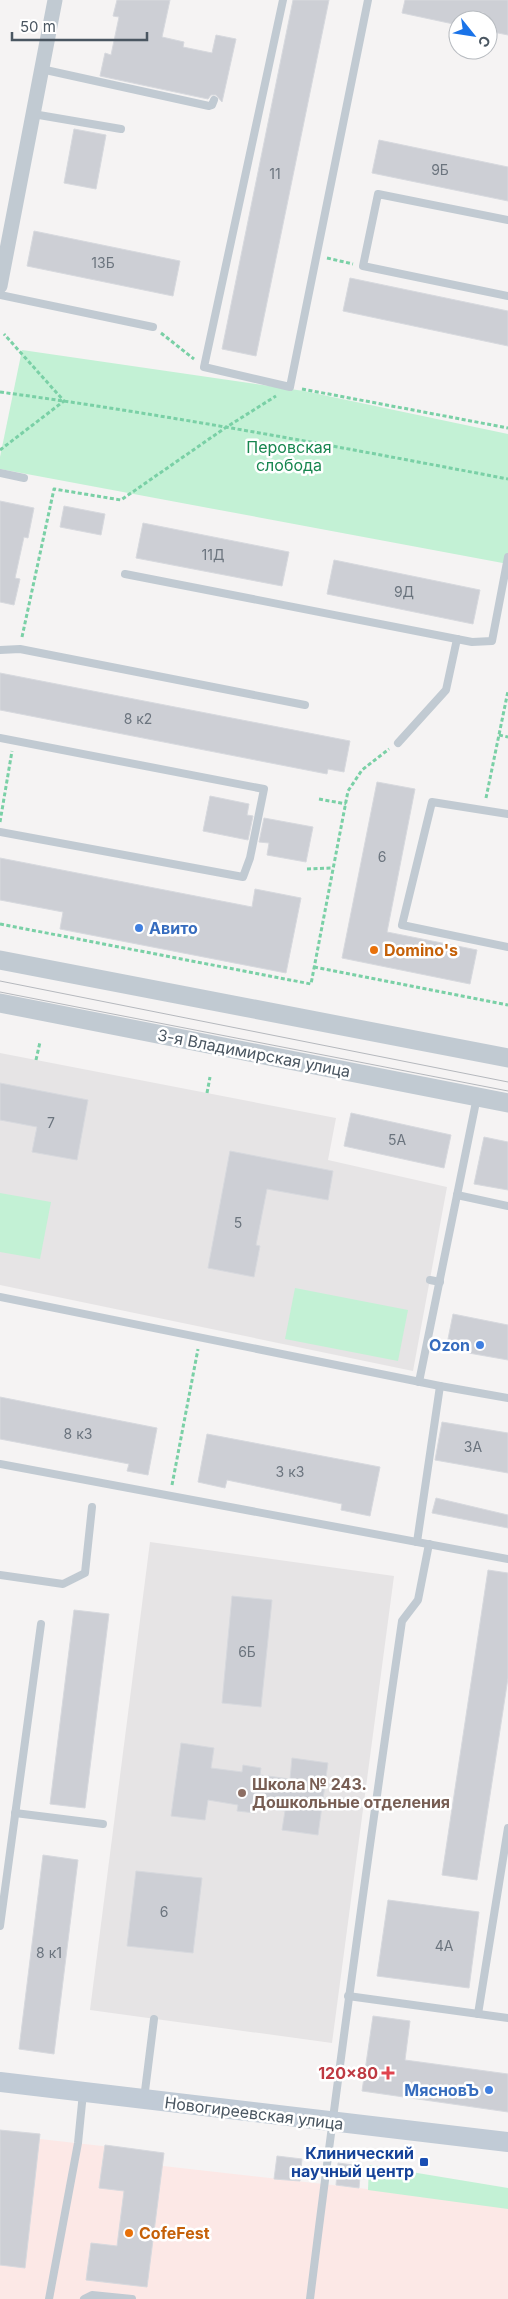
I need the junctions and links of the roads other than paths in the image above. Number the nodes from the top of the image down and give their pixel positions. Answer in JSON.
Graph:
{"nodes":[{"id":1,"x":55,"y":0,"type":"edge"},
{"id":2,"x":283,"y":0,"type":"edge"},
{"id":3,"x":368,"y":0,"type":"edge"},
{"id":4,"x":41,"y":69,"type":"junction"},
{"id":5,"x":214,"y":100,"type":"dead end"},
{"id":6,"x":33,"y":114,"type":"junction"},
{"id":7,"x":121,"y":129,"type":"dead end"},
{"id":8,"x":508,"y":220,"type":"edge"},
{"id":9,"x":4,"y":242,"type":"edge"},
{"id":10,"x":0,"y":286,"type":"edge"},
{"id":11,"x":0,"y":295,"type":"edge"},
{"id":12,"x":508,"y":296,"type":"edge"},
{"id":13,"x":153,"y":327,"type":"road end"},
{"id":14,"x":0,"y":472,"type":"edge"},
{"id":15,"x":24,"y":478,"type":"dead end"},
{"id":16,"x":508,"y":557,"type":"edge"},
{"id":17,"x":125,"y":574,"type":"dead end"},
{"id":18,"x":457,"y":639,"type":"junction"},
{"id":19,"x":0,"y":650,"type":"edge"},
{"id":20,"x":305,"y":705,"type":"dead end"},
{"id":21,"x":0,"y":738,"type":"edge"},
{"id":22,"x":398,"y":743,"type":"road end"},
{"id":23,"x":508,"y":814,"type":"edge"},
{"id":24,"x":0,"y":832,"type":"edge"},
{"id":25,"x":508,"y":947,"type":"edge"},
{"id":26,"x":0,"y":960,"type":"edge"},
{"id":27,"x":0,"y":1003,"type":"edge"},
{"id":28,"x":508,"y":1058,"type":"edge"},
{"id":29,"x":477,"y":1097,"type":"junction"},
{"id":30,"x":508,"y":1103,"type":"edge"},
{"id":31,"x":457,"y":1195,"type":"junction"},
{"id":32,"x":508,"y":1206,"type":"edge"},
{"id":33,"x":430,"y":1280,"type":"dead end"},
{"id":34,"x":440,"y":1282,"type":"junction"},
{"id":35,"x":0,"y":1297,"type":"edge"},
{"id":36,"x":420,"y":1382,"type":"junction"},
{"id":37,"x":440,"y":1386,"type":"junction"},
{"id":38,"x":508,"y":1398,"type":"edge"},
{"id":39,"x":0,"y":1464,"type":"edge"},
{"id":40,"x":92,"y":1507,"type":"dead end"},
{"id":41,"x":417,"y":1542,"type":"junction"},
{"id":42,"x":429,"y":1544,"type":"junction"},
{"id":43,"x":508,"y":1559,"type":"edge"},
{"id":44,"x":0,"y":1575,"type":"edge"},
{"id":45,"x":41,"y":1624,"type":"dead end"},
{"id":46,"x":15,"y":1814,"type":"junction"},
{"id":47,"x":103,"y":1824,"type":"dead end"},
{"id":48,"x":508,"y":1828,"type":"edge"},
{"id":49,"x":0,"y":1926,"type":"edge"},
{"id":50,"x":348,"y":1996,"type":"junction"},
{"id":51,"x":478,"y":2014,"type":"junction"},
{"id":52,"x":508,"y":2018,"type":"edge"},
{"id":53,"x":154,"y":2019,"type":"dead end"},
{"id":54,"x":0,"y":2082,"type":"edge"},
{"id":55,"x":84,"y":2093,"type":"junction"},
{"id":56,"x":144,"y":2100,"type":"junction"},
{"id":57,"x":333,"y":2122,"type":"junction"},
{"id":58,"x":508,"y":2142,"type":"edge"},
{"id":59,"x":49,"y":2299,"type":"edge"},
{"id":60,"x":84,"y":2299,"type":"edge"},
{"id":61,"x":132,"y":2299,"type":"edge"},
{"id":62,"x":310,"y":2299,"type":"edge"}],
"edges":[{"from":1,"to":4,"type":"street"},
{"from":2,"to":3,"type":"lane"},
{"from":4,"to":5,"type":"lane"},
{"from":4,"to":6,"type":"street"},
{"from":6,"to":7,"type":"lane"},
{"from":6,"to":9,"type":"street"},
{"from":8,"to":12,"type":"lane"},
{"from":9,"to":10,"type":"street"},
{"from":11,"to":13,"type":"lane"},
{"from":14,"to":15,"type":"lane"},
{"from":16,"to":18,"type":"lane"},
{"from":17,"to":18,"type":"lane"},
{"from":18,"to":22,"type":"lane"},
{"from":19,"to":20,"type":"lane"},
{"from":21,"to":24,"type":"lane"},
{"from":23,"to":25,"type":"lane"},
{"from":26,"to":28,"type":"street"},
{"from":27,"to":29,"type":"street","name":"3-я Владимирская улица"},
{"from":29,"to":30,"type":"street","name":"3-я Владимирская улица"},
{"from":29,"to":31,"type":"lane"},
{"from":31,"to":32,"type":"lane"},
{"from":31,"to":34,"type":"lane"},
{"from":33,"to":34,"type":"lane"},
{"from":34,"to":36,"type":"lane"},
{"from":35,"to":36,"type":"lane"},
{"from":36,"to":37,"type":"lane"},
{"from":37,"to":38,"type":"lane"},
{"from":37,"to":41,"type":"lane"},
{"from":39,"to":41,"type":"lane"},
{"from":40,"to":44,"type":"lane"},
{"from":41,"to":42,"type":"lane"},
{"from":42,"to":43,"type":"lane"},
{"from":42,"to":50,"type":"lane"},
{"from":45,"to":46,"type":"lane"},
{"from":46,"to":47,"type":"lane"},
{"from":46,"to":49,"type":"lane"},
{"from":48,"to":51,"type":"lane"},
{"from":50,"to":51,"type":"lane"},
{"from":50,"to":57,"type":"lane"},
{"from":51,"to":52,"type":"lane"},
{"from":53,"to":56,"type":"lane"},
{"from":54,"to":55,"type":"main road","name":"Новогиреевская улица"},
{"from":55,"to":56,"type":"main road","name":"Новогиреевская улица"},
{"from":55,"to":59,"type":"lane"},
{"from":56,"to":57,"type":"main road","name":"Новогиреевская улица"},
{"from":57,"to":58,"type":"main road","name":"Новогиреевская улица"},
{"from":57,"to":62,"type":"lane"},
{"from":60,"to":61,"type":"lane"}]}
